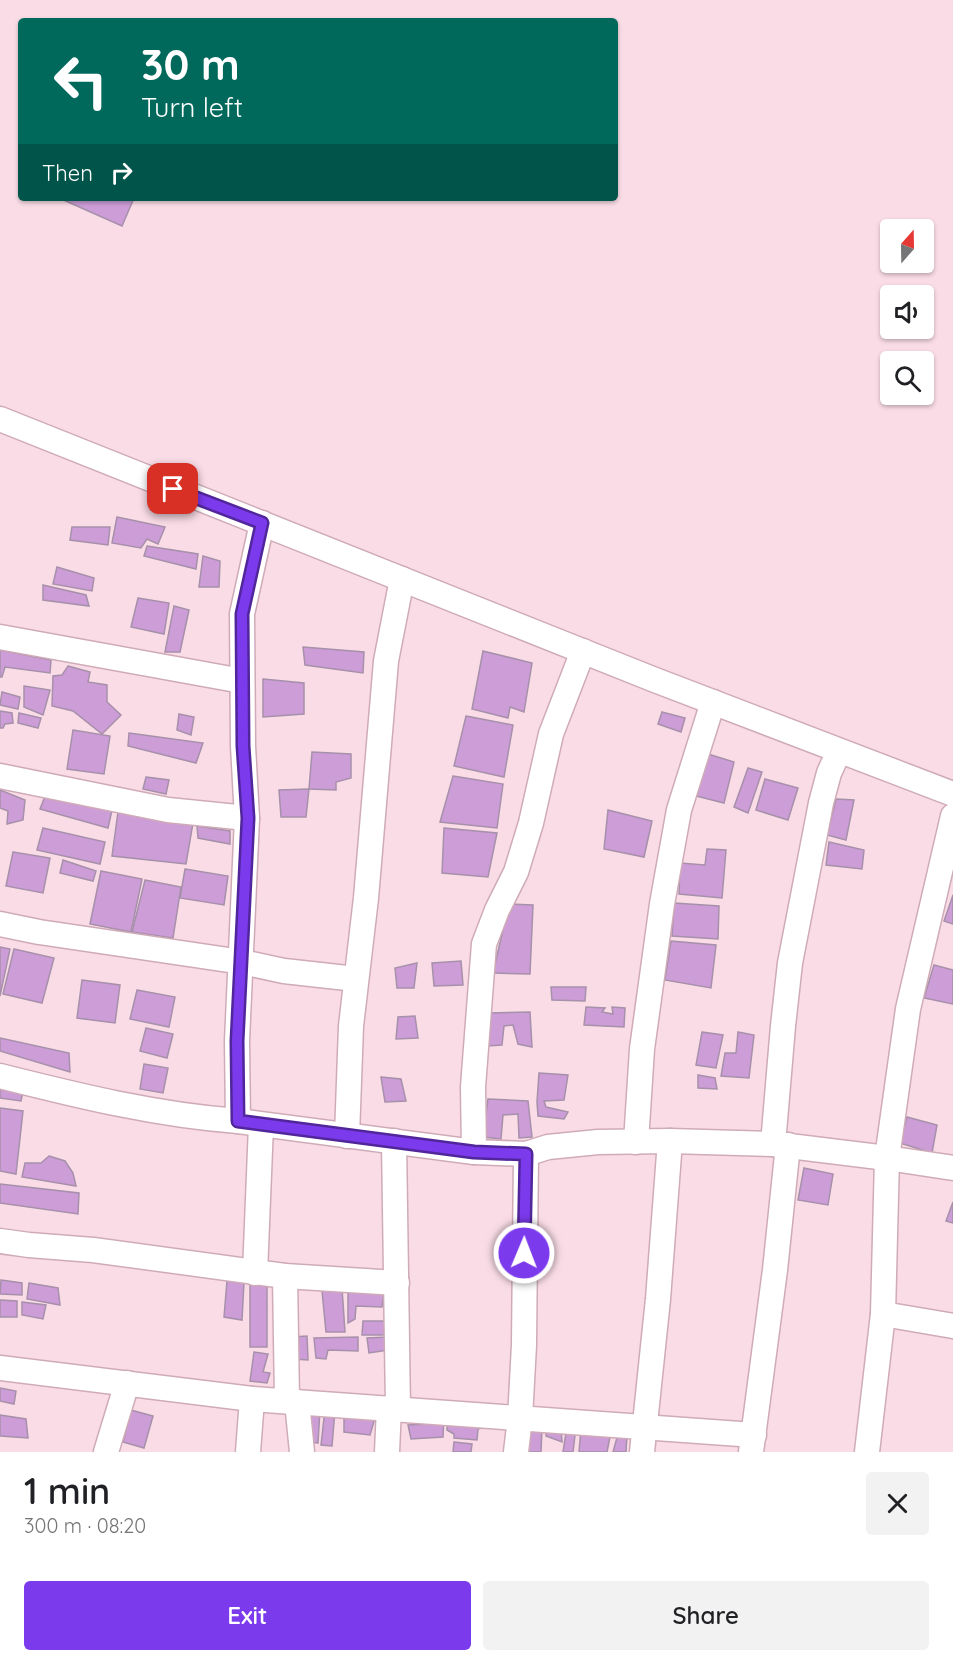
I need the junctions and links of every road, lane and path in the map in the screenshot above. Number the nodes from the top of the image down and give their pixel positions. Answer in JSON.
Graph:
{"nodes":[{"id":1,"x":0,"y":419,"type":"edge"},
{"id":2,"x":262,"y":523,"type":"junction"},
{"id":3,"x":402,"y":579,"type":"junction"},
{"id":4,"x":0,"y":637,"type":"edge"},
{"id":5,"x":583,"y":651,"type":"junction"},
{"id":6,"x":242,"y":681,"type":"junction"},
{"id":7,"x":713,"y":702,"type":"junction"},
{"id":8,"x":839,"y":751,"type":"junction"},
{"id":9,"x":0,"y":777,"type":"edge"},
{"id":10,"x":953,"y":794,"type":"edge"},
{"id":11,"x":953,"y":816,"type":"edge"},
{"id":12,"x":248,"y":818,"type":"junction"},
{"id":13,"x":0,"y":924,"type":"edge"},
{"id":14,"x":242,"y":962,"type":"junction"},
{"id":15,"x":356,"y":979,"type":"junction"},
{"id":16,"x":0,"y":1076,"type":"edge"},
{"id":17,"x":238,"y":1121,"type":"junction"},
{"id":18,"x":261,"y":1125,"type":"junction"},
{"id":19,"x":347,"y":1136,"type":"junction"},
{"id":20,"x":670,"y":1141,"type":"junction"},
{"id":21,"x":394,"y":1142,"type":"junction"},
{"id":22,"x":636,"y":1142,"type":"junction"},
{"id":23,"x":781,"y":1145,"type":"junction"},
{"id":24,"x":474,"y":1152,"type":"junction"},
{"id":25,"x":526,"y":1154,"type":"junction"},
{"id":26,"x":887,"y":1158,"type":"junction"},
{"id":27,"x":953,"y":1168,"type":"edge"},
{"id":28,"x":0,"y":1241,"type":"edge"},
{"id":29,"x":255,"y":1273,"type":"junction"},
{"id":30,"x":285,"y":1276,"type":"junction"},
{"id":31,"x":397,"y":1283,"type":"junction"},
{"id":32,"x":883,"y":1314,"type":"junction"},
{"id":33,"x":953,"y":1326,"type":"edge"},
{"id":34,"x":0,"y":1368,"type":"edge"},
{"id":35,"x":127,"y":1383,"type":"junction"},
{"id":36,"x":252,"y":1399,"type":"junction"},
{"id":37,"x":292,"y":1401,"type":"junction"},
{"id":38,"x":393,"y":1409,"type":"junction"},
{"id":39,"x":520,"y":1418,"type":"junction"},
{"id":40,"x":645,"y":1427,"type":"junction"},
{"id":41,"x":753,"y":1443,"type":"edge"},
{"id":42,"x":106,"y":1452,"type":"edge"},
{"id":43,"x":248,"y":1452,"type":"edge"},
{"id":44,"x":302,"y":1452,"type":"edge"},
{"id":45,"x":387,"y":1452,"type":"edge"},
{"id":46,"x":516,"y":1452,"type":"edge"},
{"id":47,"x":642,"y":1452,"type":"edge"},
{"id":48,"x":867,"y":1452,"type":"edge"}],
"edges":[{"from":1,"to":2,"type":"street"},
{"from":2,"to":3,"type":"street"},
{"from":2,"to":6,"type":"street"},
{"from":3,"to":5,"type":"street"},
{"from":3,"to":15,"type":"street"},
{"from":4,"to":6,"type":"street"},
{"from":5,"to":7,"type":"street"},
{"from":5,"to":24,"type":"street"},
{"from":6,"to":12,"type":"street"},
{"from":7,"to":8,"type":"street"},
{"from":7,"to":22,"type":"street"},
{"from":8,"to":10,"type":"street"},
{"from":8,"to":23,"type":"street"},
{"from":9,"to":12,"type":"street"},
{"from":11,"to":26,"type":"street"},
{"from":12,"to":14,"type":"street"},
{"from":13,"to":14,"type":"street"},
{"from":14,"to":15,"type":"street"},
{"from":14,"to":17,"type":"street"},
{"from":15,"to":19,"type":"street"},
{"from":16,"to":17,"type":"street"},
{"from":17,"to":18,"type":"street"},
{"from":18,"to":19,"type":"street"},
{"from":18,"to":29,"type":"street"},
{"from":19,"to":21,"type":"street"},
{"from":20,"to":22,"type":"street"},
{"from":20,"to":23,"type":"street"},
{"from":20,"to":40,"type":"street"},
{"from":21,"to":24,"type":"street"},
{"from":21,"to":31,"type":"street"},
{"from":22,"to":25,"type":"street"},
{"from":23,"to":26,"type":"street"},
{"from":23,"to":41,"type":"street"},
{"from":24,"to":25,"type":"street"},
{"from":25,"to":39,"type":"street"},
{"from":26,"to":27,"type":"street"},
{"from":26,"to":32,"type":"street"},
{"from":28,"to":29,"type":"street"},
{"from":29,"to":30,"type":"street"},
{"from":30,"to":31,"type":"street"},
{"from":30,"to":37,"type":"street"},
{"from":31,"to":38,"type":"street"},
{"from":32,"to":33,"type":"street"},
{"from":32,"to":48,"type":"street"},
{"from":34,"to":35,"type":"street"},
{"from":35,"to":36,"type":"street"},
{"from":35,"to":42,"type":"street"},
{"from":36,"to":37,"type":"street"},
{"from":36,"to":43,"type":"street"},
{"from":37,"to":38,"type":"street"},
{"from":37,"to":44,"type":"street"},
{"from":38,"to":39,"type":"street"},
{"from":38,"to":45,"type":"street"},
{"from":39,"to":40,"type":"street"},
{"from":39,"to":46,"type":"street"},
{"from":40,"to":41,"type":"street"},
{"from":40,"to":47,"type":"street"}]}
